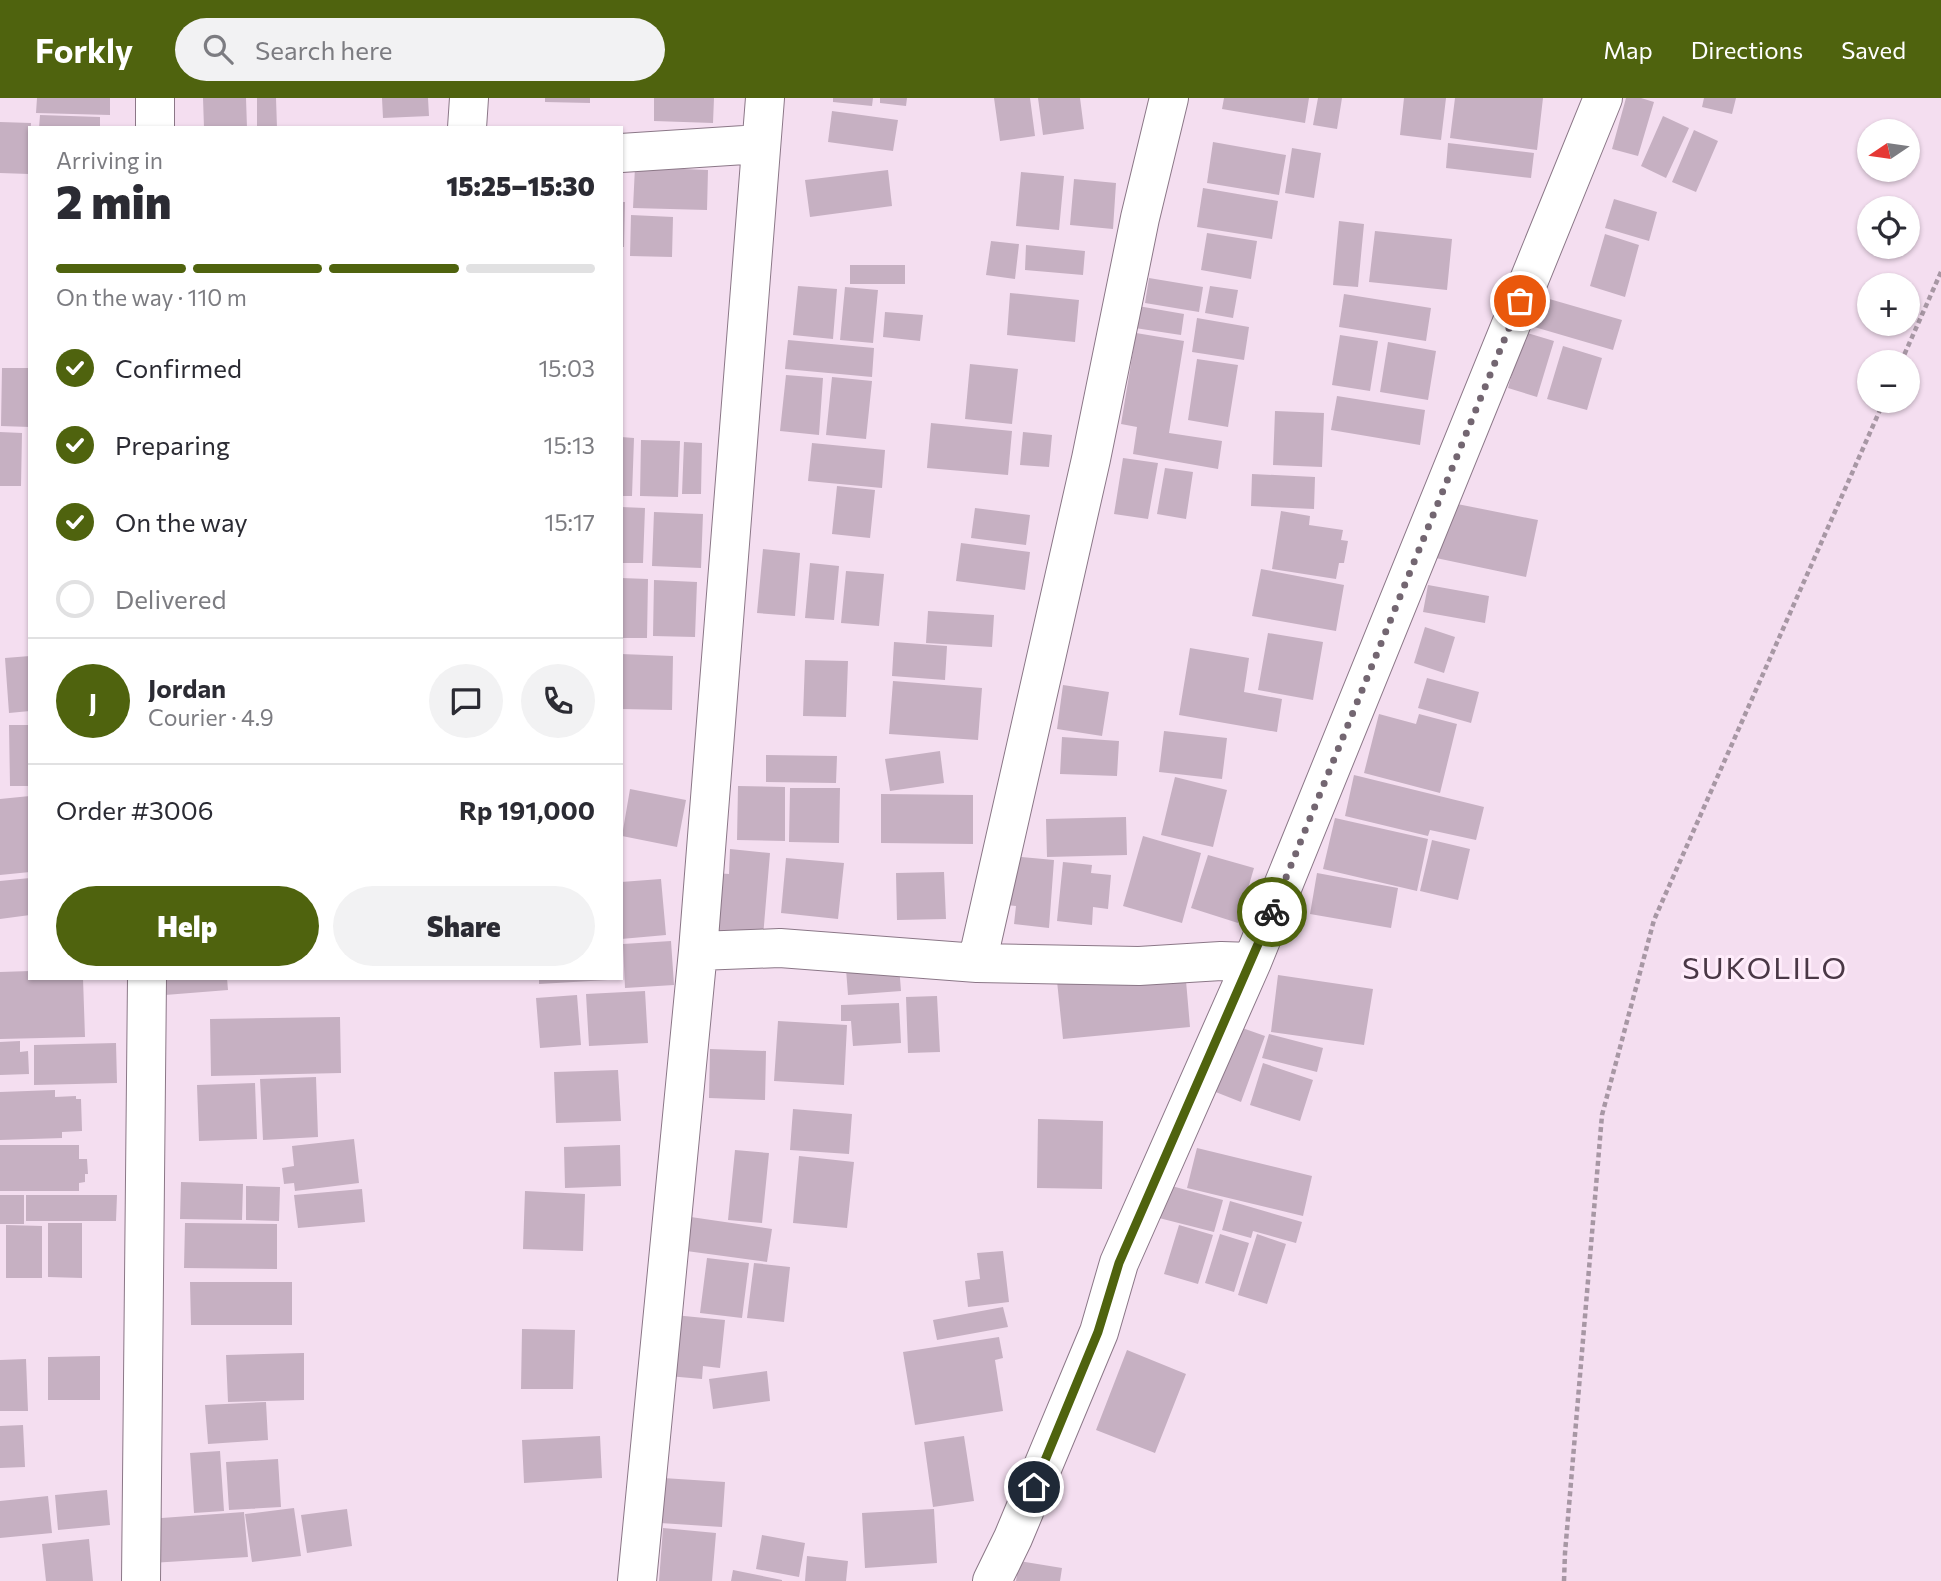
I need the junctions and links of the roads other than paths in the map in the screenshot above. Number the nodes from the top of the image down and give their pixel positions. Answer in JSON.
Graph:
{"nodes":[{"id":1,"x":155,"y":98,"type":"edge"},
{"id":2,"x":469,"y":98,"type":"edge"},
{"id":3,"x":765,"y":98,"type":"edge"},
{"id":4,"x":1169,"y":98,"type":"edge"},
{"id":5,"x":1603,"y":98,"type":"edge"},
{"id":6,"x":155,"y":126,"type":"edge"},
{"id":7,"x":467,"y":126,"type":"edge"},
{"id":8,"x":760,"y":144,"type":"junction"},
{"id":9,"x":623,"y":153,"type":"edge"},
{"id":10,"x":698,"y":951,"type":"junction"},
{"id":11,"x":1252,"y":962,"type":"junction"},
{"id":12,"x":976,"y":963,"type":"junction"},
{"id":13,"x":147,"y":980,"type":"edge"},
{"id":14,"x":141,"y":1581,"type":"edge"},
{"id":15,"x":637,"y":1581,"type":"edge"},
{"id":16,"x":992,"y":1581,"type":"edge"}],
"edges":[{"from":1,"to":6,"type":"street"},
{"from":2,"to":7,"type":"street"},
{"from":3,"to":8,"type":"street"},
{"from":4,"to":12,"type":"street"},
{"from":5,"to":11,"type":"street"},
{"from":8,"to":9,"type":"street"},
{"from":8,"to":10,"type":"street"},
{"from":10,"to":12,"type":"street"},
{"from":10,"to":15,"type":"street"},
{"from":11,"to":12,"type":"street"},
{"from":11,"to":16,"type":"street"},
{"from":13,"to":14,"type":"street"}]}
